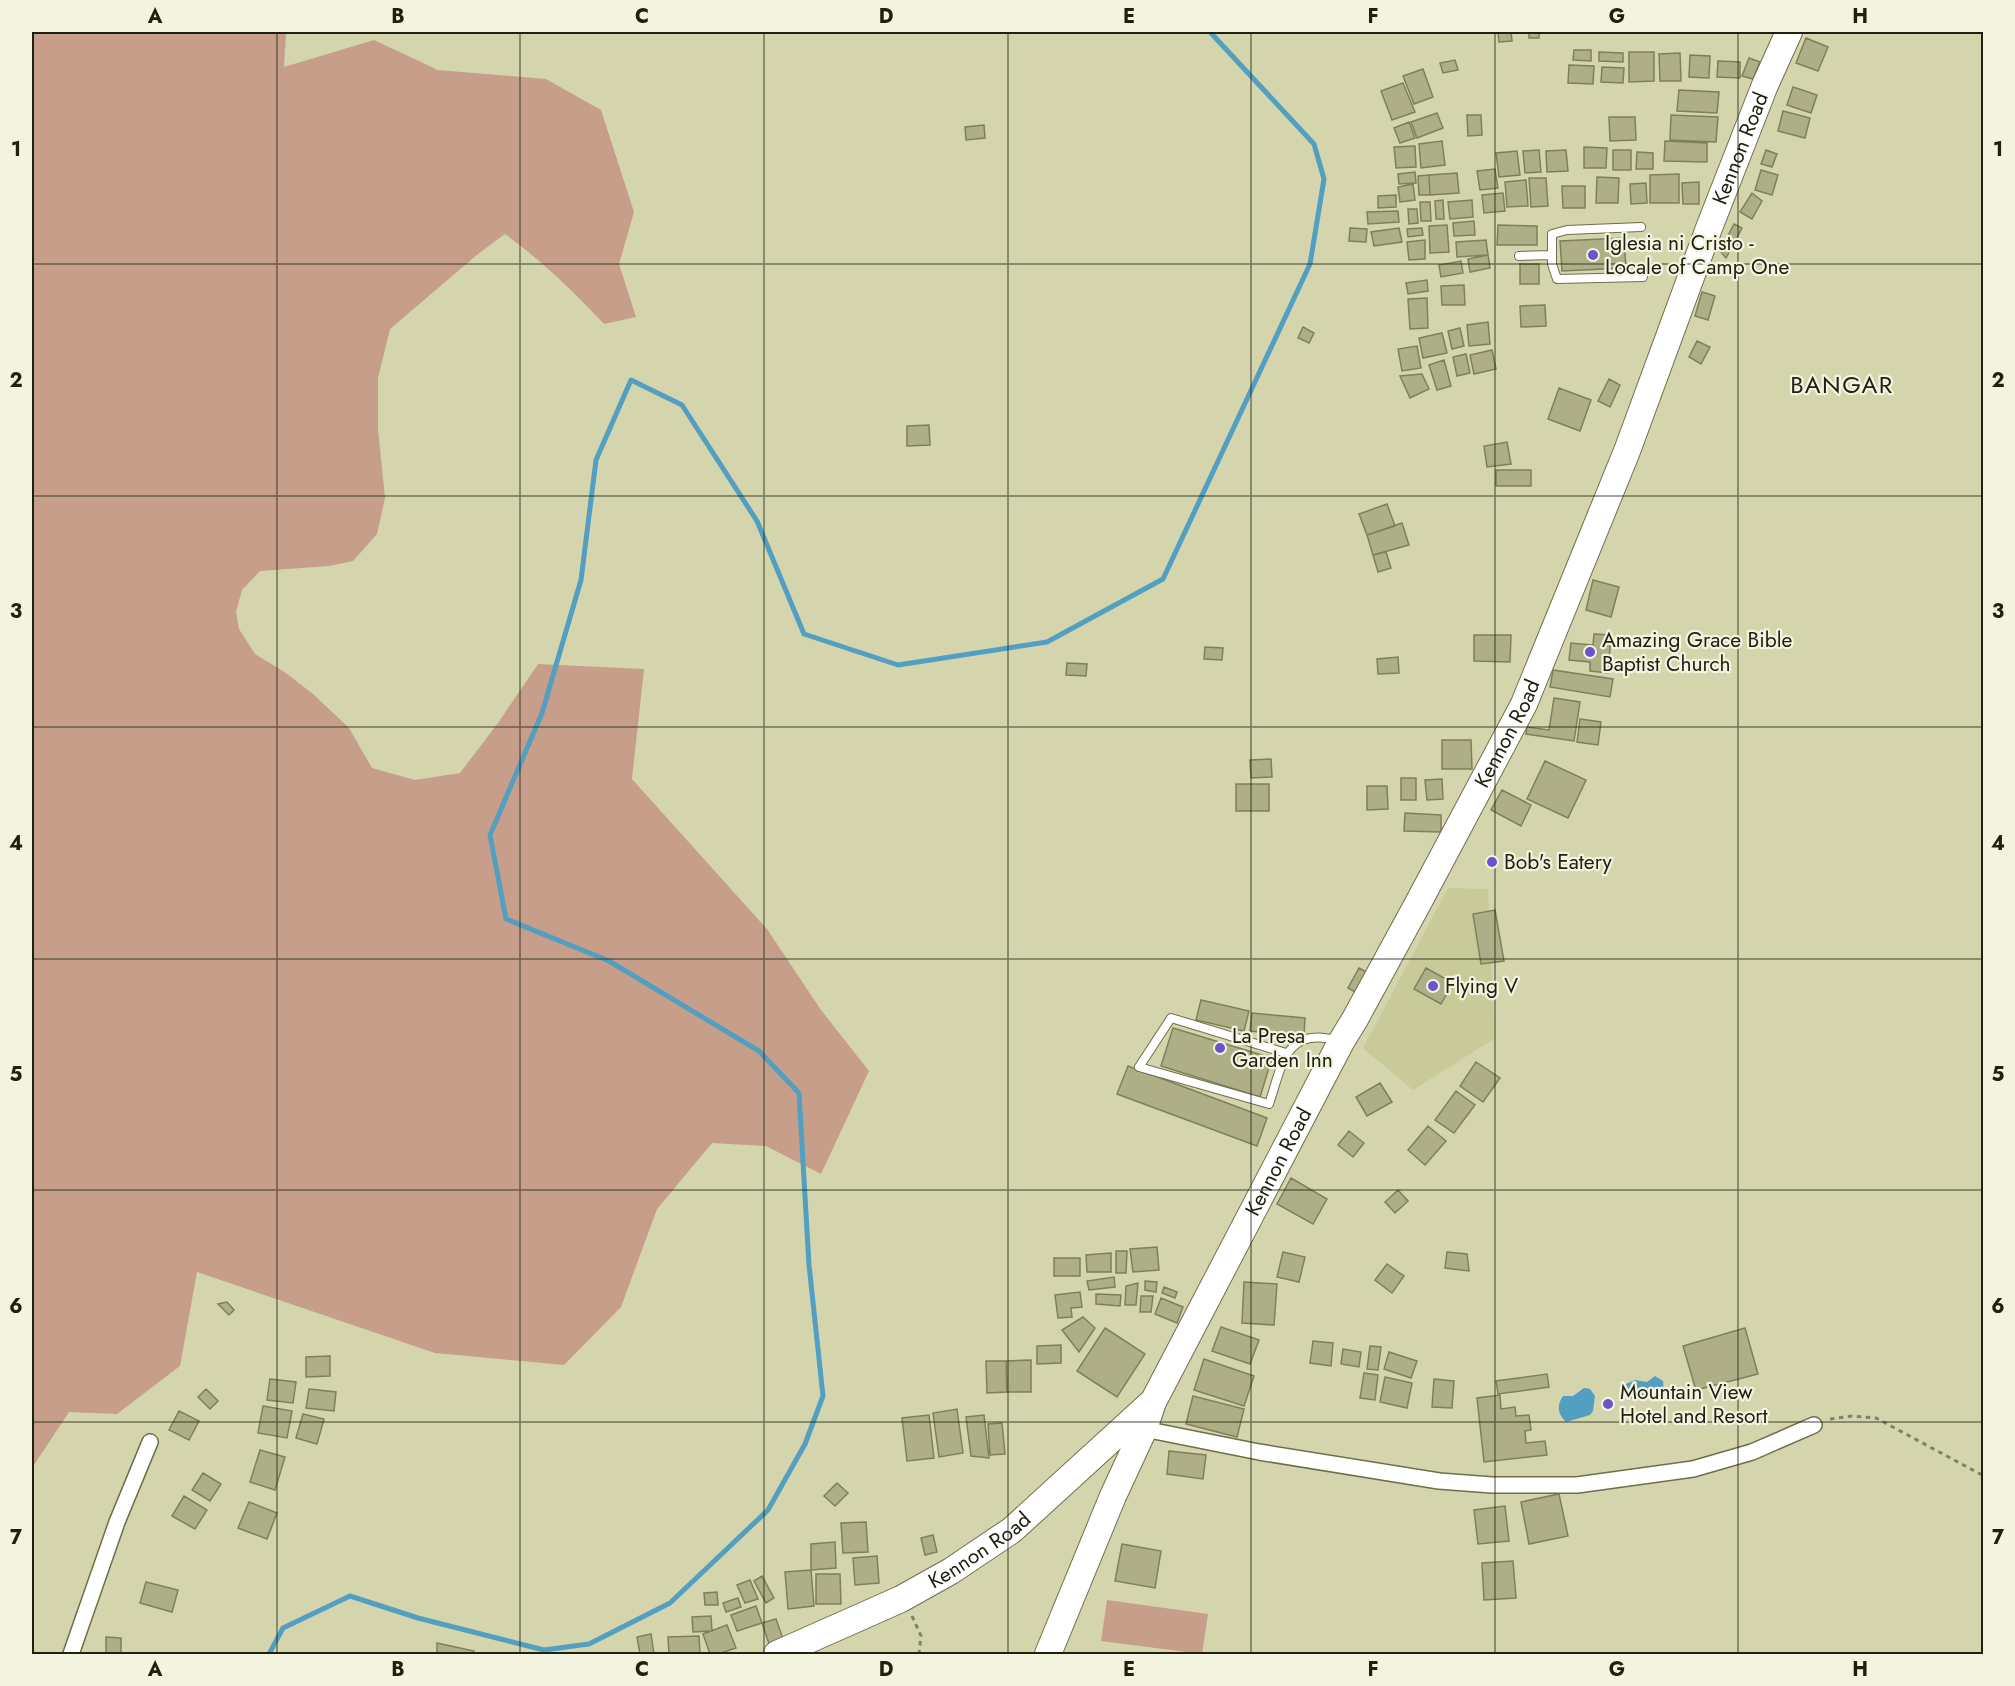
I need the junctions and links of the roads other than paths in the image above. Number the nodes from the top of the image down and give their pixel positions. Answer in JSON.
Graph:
{"nodes":[{"id":1,"x":1789,"y":32,"type":"edge"},
{"id":2,"x":1641,"y":227,"type":"dead end"},
{"id":3,"x":1552,"y":255,"type":"junction"},
{"id":4,"x":1519,"y":256,"type":"dead end"},
{"id":5,"x":1643,"y":277,"type":"dead end"},
{"id":6,"x":1341,"y":1042,"type":"junction"},
{"id":7,"x":1286,"y":1053,"type":"junction"},
{"id":8,"x":1153,"y":1402,"type":"junction"},
{"id":9,"x":1814,"y":1425,"type":"road end"},
{"id":10,"x":1144,"y":1429,"type":"junction"},
{"id":11,"x":150,"y":1442,"type":"dead end"},
{"id":12,"x":71,"y":1654,"type":"edge"},
{"id":13,"x":777,"y":1654,"type":"edge"},
{"id":14,"x":1048,"y":1654,"type":"edge"}],
"edges":[{"from":1,"to":6,"type":"highway","name":"Kennon Road"},
{"from":2,"to":3,"type":"lane"},
{"from":3,"to":4,"type":"lane"},
{"from":3,"to":5,"type":"lane"},
{"from":6,"to":7,"type":"lane"},
{"from":6,"to":8,"type":"highway","name":"Kennon Road"},
{"from":7,"to":7,"type":"lane"},
{"from":8,"to":10,"type":"highway","name":"Kennon Road"},
{"from":8,"to":13,"type":"highway","name":"Kennon Road"},
{"from":9,"to":10,"type":"street"},
{"from":10,"to":14,"type":"highway","name":"Kennon Road"},
{"from":11,"to":12,"type":"street"}]}
